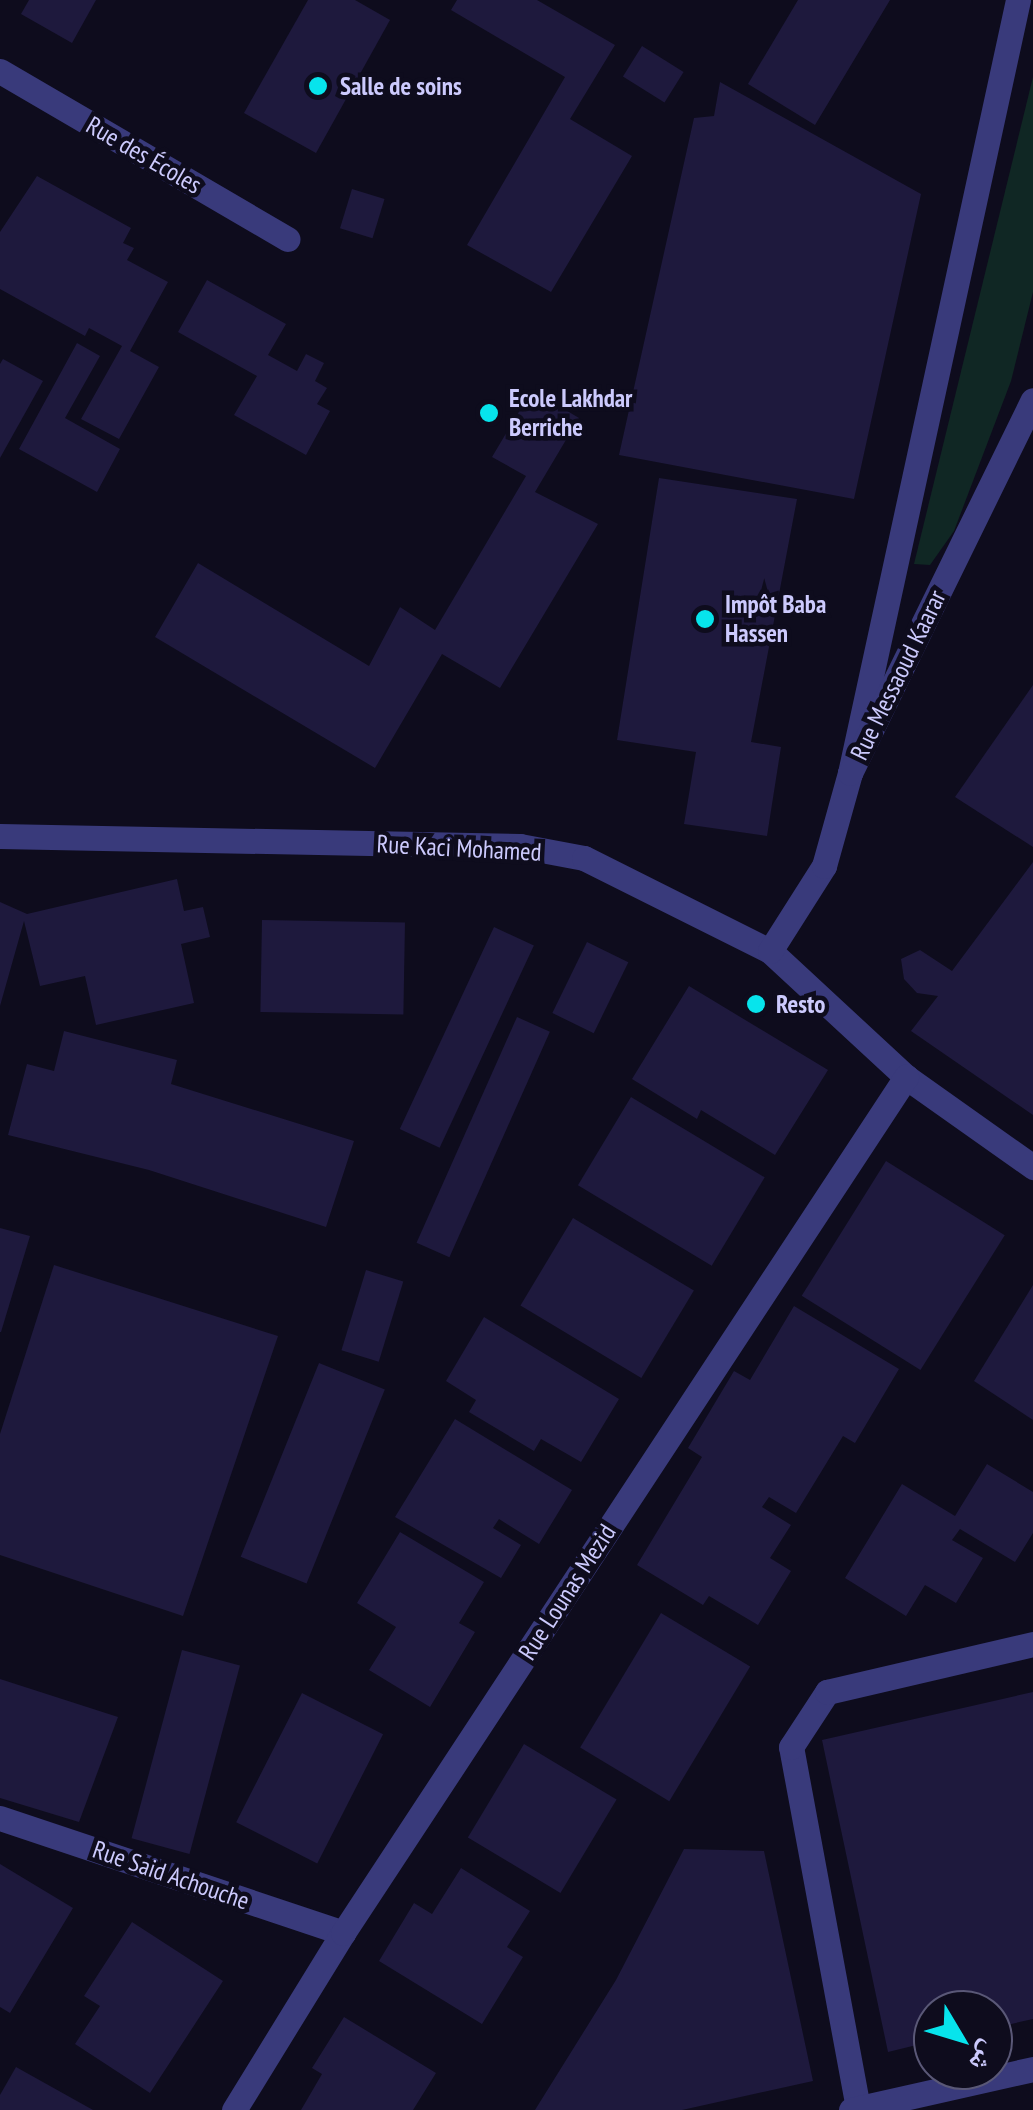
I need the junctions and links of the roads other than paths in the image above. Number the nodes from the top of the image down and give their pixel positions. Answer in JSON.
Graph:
{"nodes":[{"id":1,"x":1018,"y":0,"type":"edge"},
{"id":2,"x":0,"y":71,"type":"edge"},
{"id":3,"x":288,"y":239,"type":"dead end"},
{"id":4,"x":1032,"y":409,"type":"edge"},
{"id":5,"x":850,"y":773,"type":"junction"},
{"id":6,"x":0,"y":836,"type":"edge"},
{"id":7,"x":770,"y":951,"type":"junction"},
{"id":8,"x":906,"y":1077,"type":"junction"},
{"id":9,"x":1033,"y":1167,"type":"edge"},
{"id":10,"x":1033,"y":1644,"type":"edge"},
{"id":11,"x":0,"y":1818,"type":"edge"},
{"id":12,"x":343,"y":1933,"type":"junction"},
{"id":13,"x":1033,"y":2068,"type":"edge"},
{"id":14,"x":854,"y":2109,"type":"edge"},
{"id":15,"x":234,"y":2110,"type":"edge"}],
"edges":[{"from":1,"to":5,"type":"street"},
{"from":2,"to":3,"type":"street","name":"Rue des Écoles"},
{"from":4,"to":5,"type":"street","name":"Rue Messaoud Kaarar"},
{"from":5,"to":7,"type":"street","name":"Rue Messaoud Kaarar"},
{"from":6,"to":7,"type":"street","name":"Rue Kaci Mohamed"},
{"from":7,"to":8,"type":"street","name":"Rue Kaci Mohamed"},
{"from":8,"to":9,"type":"street","name":"Rue Kaci Mohamed"},
{"from":8,"to":12,"type":"street","name":"Rue Lounas Mezid"},
{"from":10,"to":14,"type":"street"},
{"from":11,"to":12,"type":"street","name":"Rue Said Achouche"},
{"from":12,"to":15,"type":"street","name":"Rue Lounas Mezid"},
{"from":13,"to":14,"type":"street"}]}
